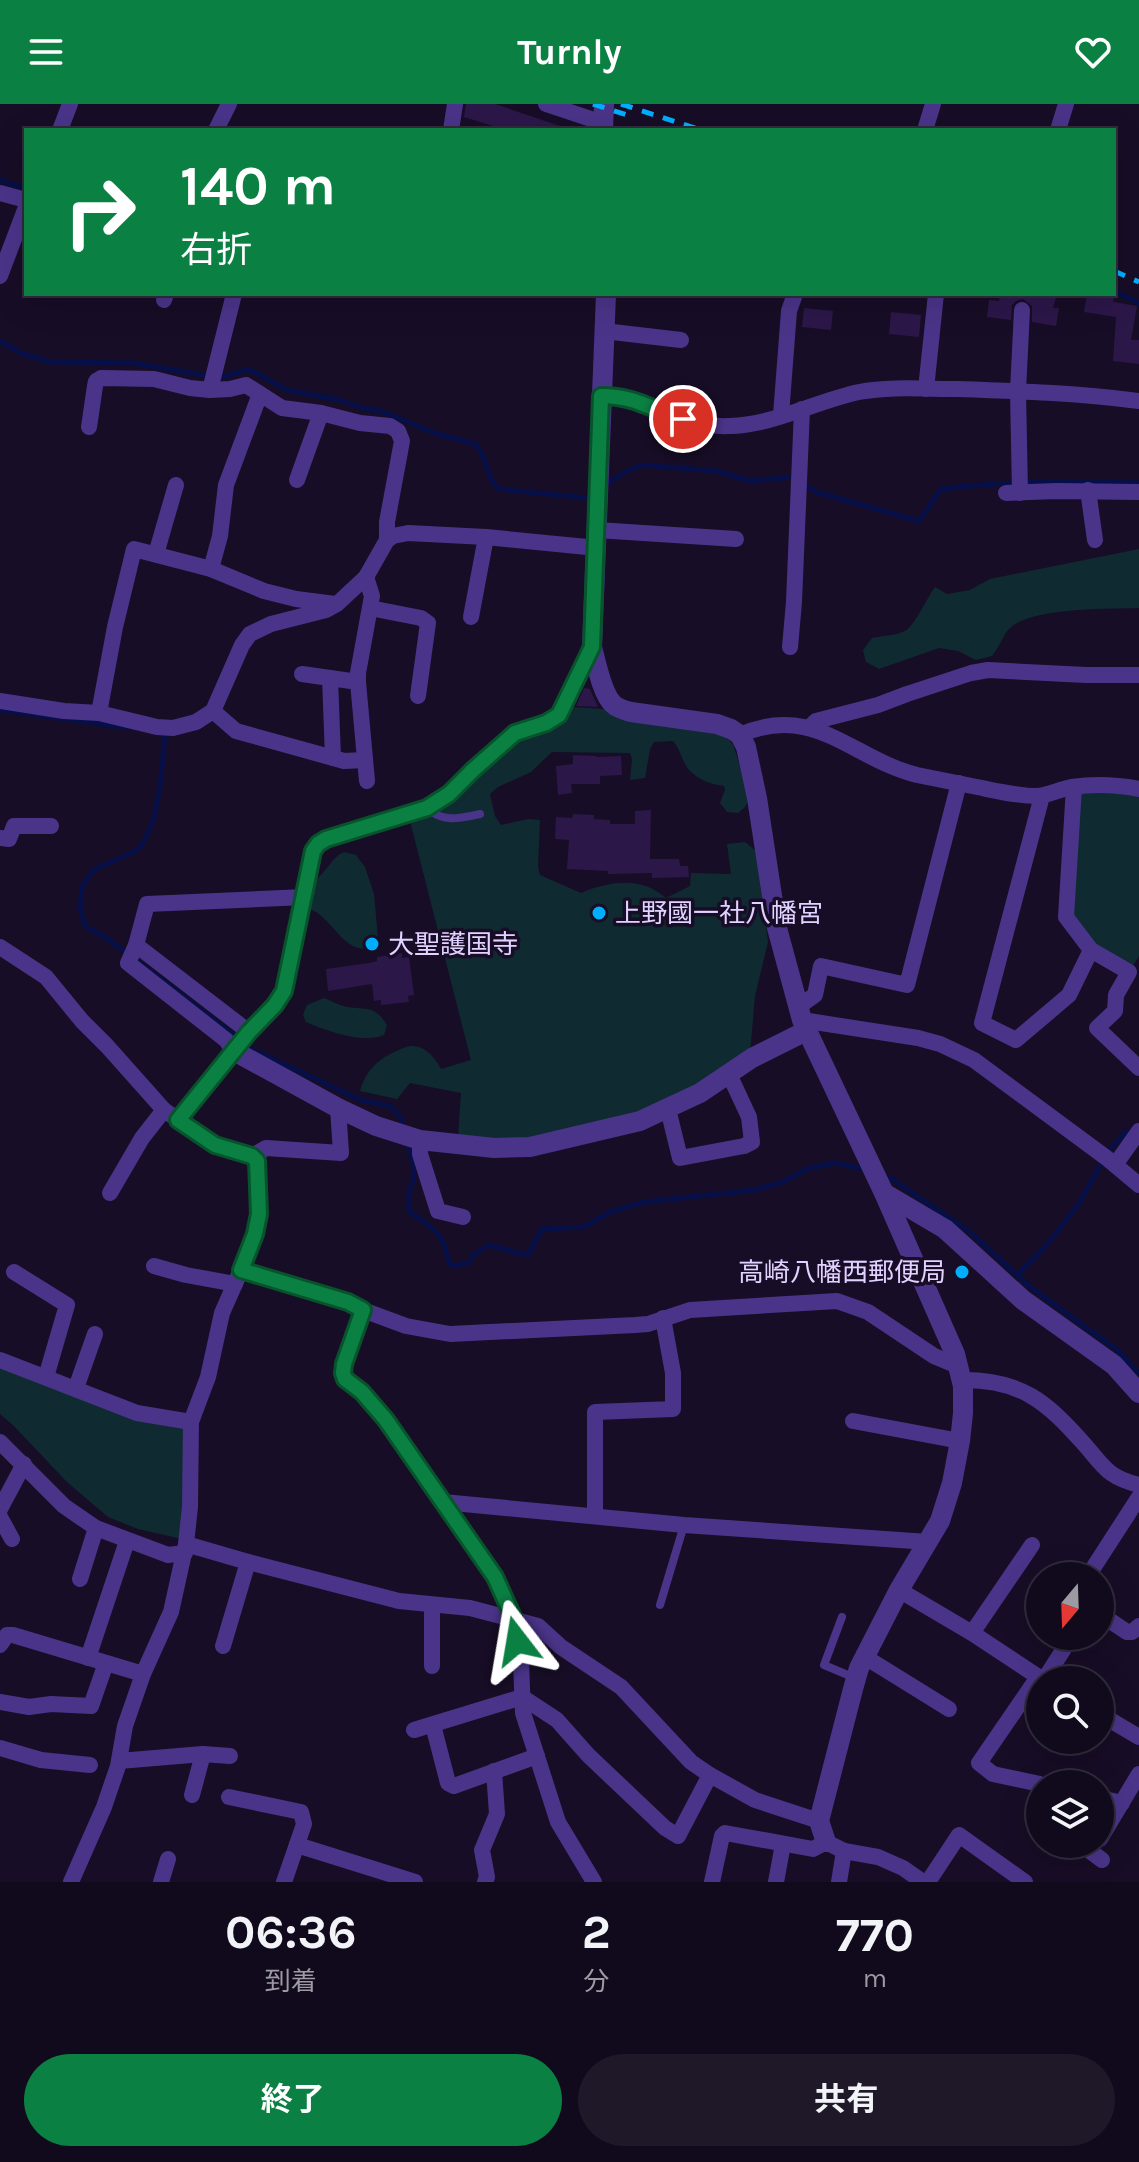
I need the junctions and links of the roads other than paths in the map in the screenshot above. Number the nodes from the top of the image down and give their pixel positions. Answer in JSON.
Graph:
{"nodes":[{"id":1,"x":70,"y":104,"type":"edge"},
{"id":2,"x":229,"y":104,"type":"edge"},
{"id":3,"x":455,"y":104,"type":"edge"},
{"id":4,"x":546,"y":104,"type":"edge"},
{"id":5,"x":933,"y":104,"type":"edge"},
{"id":6,"x":1066,"y":104,"type":"edge"},
{"id":7,"x":603,"y":119,"type":"edge"},
{"id":8,"x":61,"y":128,"type":"edge"},
{"id":9,"x":217,"y":128,"type":"edge"},
{"id":10,"x":451,"y":128,"type":"edge"},
{"id":11,"x":926,"y":128,"type":"edge"},
{"id":12,"x":1059,"y":128,"type":"edge"},
{"id":13,"x":0,"y":193,"type":"edge"},
{"id":14,"x":24,"y":199,"type":"edge"},
{"id":15,"x":24,"y":212,"type":"edge"},
{"id":16,"x":0,"y":276,"type":"edge"},
{"id":17,"x":234,"y":296,"type":"edge"},
{"id":18,"x":606,"y":296,"type":"edge"},
{"id":19,"x":794,"y":296,"type":"edge"},
{"id":20,"x":936,"y":296,"type":"edge"},
{"id":21,"x":1022,"y":310,"type":"dead end"},
{"id":22,"x":604,"y":331,"type":"junction"},
{"id":23,"x":681,"y":340,"type":"dead end"},
{"id":24,"x":926,"y":389,"type":"junction"},
{"id":25,"x":210,"y":390,"type":"junction"},
{"id":26,"x":1018,"y":391,"type":"junction"},
{"id":27,"x":260,"y":394,"type":"junction"},
{"id":28,"x":601,"y":396,"type":"junction"},
{"id":29,"x":1139,"y":401,"type":"edge"},
{"id":30,"x":802,"y":409,"type":"junction"},
{"id":31,"x":321,"y":413,"type":"junction"},
{"id":32,"x":781,"y":415,"type":"junction"},
{"id":33,"x":89,"y":427,"type":"dead end"},
{"id":34,"x":297,"y":480,"type":"dead end"},
{"id":35,"x":176,"y":485,"type":"dead end"},
{"id":36,"x":1088,"y":490,"type":"junction"},
{"id":37,"x":1139,"y":492,"type":"edge"},
{"id":38,"x":486,"y":537,"type":"junction"},
{"id":39,"x":597,"y":539,"type":"junction"},
{"id":40,"x":736,"y":539,"type":"dead end"},
{"id":41,"x":387,"y":540,"type":"junction"},
{"id":42,"x":1095,"y":540,"type":"dead end"},
{"id":43,"x":156,"y":554,"type":"junction"},
{"id":44,"x":211,"y":569,"type":"junction"},
{"id":45,"x":366,"y":577,"type":"junction"},
{"id":46,"x":337,"y":604,"type":"junction"},
{"id":47,"x":370,"y":608,"type":"junction"},
{"id":48,"x":471,"y":617,"type":"dead end"},
{"id":49,"x":592,"y":647,"type":"junction"},
{"id":50,"x":790,"y":647,"type":"dead end"},
{"id":51,"x":302,"y":674,"type":"dead end"},
{"id":52,"x":1139,"y":675,"type":"edge"},
{"id":53,"x":330,"y":678,"type":"junction"},
{"id":54,"x":358,"y":682,"type":"junction"},
{"id":55,"x":418,"y":696,"type":"dead end"},
{"id":56,"x":0,"y":701,"type":"edge"},
{"id":57,"x":213,"y":711,"type":"junction"},
{"id":58,"x":99,"y":713,"type":"junction"},
{"id":59,"x":810,"y":727,"type":"junction"},
{"id":60,"x":740,"y":735,"type":"junction"},
{"id":61,"x":333,"y":758,"type":"junction"},
{"id":62,"x":365,"y":760,"type":"junction"},
{"id":63,"x":367,"y":781,"type":"dead end"},
{"id":64,"x":959,"y":783,"type":"junction"},
{"id":65,"x":1074,"y":787,"type":"junction"},
{"id":66,"x":1139,"y":789,"type":"edge"},
{"id":67,"x":1042,"y":796,"type":"junction"},
{"id":68,"x":427,"y":808,"type":"junction"},
{"id":69,"x":480,"y":814,"type":"dead end"},
{"id":70,"x":51,"y":826,"type":"dead end"},
{"id":71,"x":0,"y":838,"type":"edge"},
{"id":72,"x":305,"y":897,"type":"junction"},
{"id":73,"x":136,"y":945,"type":"junction"},
{"id":74,"x":0,"y":947,"type":"edge"},
{"id":75,"x":1091,"y":950,"type":"junction"},
{"id":76,"x":802,"y":1019,"type":"junction"},
{"id":77,"x":249,"y":1032,"type":"junction"},
{"id":78,"x":234,"y":1051,"type":"junction"},
{"id":79,"x":1139,"y":1068,"type":"edge"},
{"id":80,"x":729,"y":1074,"type":"junction"},
{"id":81,"x":338,"y":1108,"type":"junction"},
{"id":82,"x":668,"y":1109,"type":"junction"},
{"id":83,"x":164,"y":1110,"type":"junction"},
{"id":84,"x":178,"y":1120,"type":"junction"},
{"id":85,"x":1139,"y":1131,"type":"edge"},
{"id":86,"x":420,"y":1140,"type":"junction"},
{"id":87,"x":252,"y":1156,"type":"junction"},
{"id":88,"x":1115,"y":1165,"type":"junction"},
{"id":89,"x":1139,"y":1185,"type":"edge"},
{"id":90,"x":110,"y":1193,"type":"dead end"},
{"id":91,"x":884,"y":1193,"type":"junction"},
{"id":92,"x":463,"y":1217,"type":"dead end"},
{"id":93,"x":154,"y":1266,"type":"dead end"},
{"id":94,"x":14,"y":1272,"type":"dead end"},
{"id":95,"x":238,"y":1277,"type":"junction"},
{"id":96,"x":363,"y":1310,"type":"junction"},
{"id":97,"x":663,"y":1318,"type":"junction"},
{"id":98,"x":95,"y":1334,"type":"dead end"},
{"id":99,"x":0,"y":1360,"type":"edge"},
{"id":100,"x":960,"y":1373,"type":"junction"},
{"id":101,"x":46,"y":1377,"type":"junction"},
{"id":102,"x":76,"y":1388,"type":"junction"},
{"id":103,"x":1139,"y":1393,"type":"edge"},
{"id":104,"x":853,"y":1421,"type":"dead end"},
{"id":105,"x":191,"y":1422,"type":"junction"},
{"id":106,"x":960,"y":1441,"type":"junction"},
{"id":107,"x":0,"y":1442,"type":"edge"},
{"id":108,"x":24,"y":1464,"type":"junction"},
{"id":109,"x":1139,"y":1485,"type":"edge"},
{"id":110,"x":1139,"y":1497,"type":"edge"},
{"id":111,"x":443,"y":1502,"type":"junction"},
{"id":112,"x":0,"y":1509,"type":"edge"},
{"id":113,"x":595,"y":1516,"type":"junction"},
{"id":114,"x":0,"y":1517,"type":"edge"},
{"id":115,"x":684,"y":1525,"type":"junction"},
{"id":116,"x":96,"y":1528,"type":"junction"},
{"id":117,"x":12,"y":1539,"type":"dead end"},
{"id":118,"x":127,"y":1541,"type":"junction"},
{"id":119,"x":928,"y":1542,"type":"junction"},
{"id":120,"x":1032,"y":1545,"type":"dead end"},
{"id":121,"x":186,"y":1548,"type":"junction"},
{"id":122,"x":248,"y":1562,"type":"junction"},
{"id":123,"x":1097,"y":1562,"type":"edge"},
{"id":124,"x":80,"y":1579,"type":"dead end"},
{"id":125,"x":899,"y":1590,"type":"junction"},
{"id":126,"x":660,"y":1605,"type":"dead end"},
{"id":127,"x":432,"y":1606,"type":"junction"},
{"id":128,"x":842,"y":1617,"type":"dead end"},
{"id":129,"x":514,"y":1619,"type":"junction"},
{"id":130,"x":1114,"y":1623,"type":"edge"},
{"id":131,"x":1139,"y":1626,"type":"edge"},
{"id":132,"x":972,"y":1633,"type":"junction"},
{"id":133,"x":0,"y":1645,"type":"edge"},
{"id":134,"x":223,"y":1646,"type":"dead end"},
{"id":135,"x":865,"y":1657,"type":"junction"},
{"id":136,"x":88,"y":1658,"type":"junction"},
{"id":137,"x":106,"y":1663,"type":"junction"},
{"id":138,"x":432,"y":1666,"type":"dead end"},
{"id":139,"x":1026,"y":1668,"type":"edge"},
{"id":140,"x":143,"y":1674,"type":"junction"},
{"id":141,"x":856,"y":1678,"type":"junction"},
{"id":142,"x":522,"y":1697,"type":"junction"},
{"id":143,"x":1026,"y":1700,"type":"edge"},
{"id":144,"x":0,"y":1702,"type":"edge"},
{"id":145,"x":949,"y":1709,"type":"dead end"},
{"id":146,"x":1114,"y":1722,"type":"edge"},
{"id":147,"x":433,"y":1725,"type":"junction"},
{"id":148,"x":414,"y":1730,"type":"dead end"},
{"id":149,"x":1139,"y":1737,"type":"edge"},
{"id":150,"x":0,"y":1748,"type":"edge"},
{"id":151,"x":203,"y":1754,"type":"junction"},
{"id":152,"x":230,"y":1756,"type":"dead end"},
{"id":153,"x":537,"y":1756,"type":"junction"},
{"id":154,"x":119,"y":1761,"type":"junction"},
{"id":155,"x":90,"y":1765,"type":"dead end"},
{"id":156,"x":494,"y":1771,"type":"junction"},
{"id":157,"x":1139,"y":1774,"type":"edge"},
{"id":158,"x":710,"y":1775,"type":"junction"},
{"id":159,"x":1026,"y":1781,"type":"edge"},
{"id":160,"x":192,"y":1795,"type":"dead end"},
{"id":161,"x":229,"y":1797,"type":"dead end"},
{"id":162,"x":1114,"y":1801,"type":"edge"},
{"id":163,"x":1122,"y":1803,"type":"junction"},
{"id":164,"x":1114,"y":1816,"type":"edge"},
{"id":165,"x":819,"y":1821,"type":"junction"},
{"id":166,"x":783,"y":1844,"type":"junction"},
{"id":167,"x":297,"y":1845,"type":"junction"},
{"id":168,"x":835,"y":1846,"type":"junction"},
{"id":169,"x":168,"y":1859,"type":"dead end"},
{"id":170,"x":901,"y":1875,"type":"edge"},
{"id":171,"x":74,"y":1881,"type":"edge"},
{"id":172,"x":161,"y":1882,"type":"edge"},
{"id":173,"x":284,"y":1882,"type":"edge"},
{"id":174,"x":415,"y":1882,"type":"edge"},
{"id":175,"x":485,"y":1882,"type":"edge"},
{"id":176,"x":594,"y":1882,"type":"edge"},
{"id":177,"x":712,"y":1882,"type":"edge"},
{"id":178,"x":776,"y":1882,"type":"edge"},
{"id":179,"x":839,"y":1882,"type":"edge"},
{"id":180,"x":926,"y":1882,"type":"edge"},
{"id":181,"x":1025,"y":1882,"type":"edge"}],
"edges":[{"from":1,"to":8,"type":"street"},
{"from":2,"to":9,"type":"street"},
{"from":3,"to":10,"type":"street"},
{"from":4,"to":7,"type":"street"},
{"from":5,"to":11,"type":"street"},
{"from":6,"to":12,"type":"street"},
{"from":13,"to":14,"type":"street"},
{"from":15,"to":16,"type":"street"},
{"from":17,"to":25,"type":"street"},
{"from":18,"to":22,"type":"street"},
{"from":19,"to":32,"type":"street"},
{"from":20,"to":24,"type":"street"},
{"from":21,"to":26,"type":"street"},
{"from":22,"to":23,"type":"street"},
{"from":22,"to":28,"type":"street"},
{"from":24,"to":26,"type":"street"},
{"from":24,"to":30,"type":"street"},
{"from":25,"to":27,"type":"street"},
{"from":25,"to":33,"type":"street"},
{"from":26,"to":29,"type":"street"},
{"from":26,"to":36,"type":"street"},
{"from":27,"to":31,"type":"street"},
{"from":27,"to":44,"type":"street"},
{"from":28,"to":32,"type":"street"},
{"from":28,"to":39,"type":"street"},
{"from":30,"to":32,"type":"street"},
{"from":30,"to":50,"type":"street"},
{"from":31,"to":34,"type":"street"},
{"from":31,"to":41,"type":"street"},
{"from":35,"to":43,"type":"street"},
{"from":36,"to":37,"type":"street"},
{"from":36,"to":42,"type":"street"},
{"from":38,"to":39,"type":"street"},
{"from":38,"to":41,"type":"street"},
{"from":38,"to":48,"type":"street"},
{"from":39,"to":40,"type":"street"},
{"from":39,"to":49,"type":"street"},
{"from":41,"to":45,"type":"street"},
{"from":43,"to":44,"type":"street"},
{"from":43,"to":58,"type":"street"},
{"from":44,"to":46,"type":"street"},
{"from":45,"to":46,"type":"street"},
{"from":45,"to":47,"type":"street"},
{"from":46,"to":57,"type":"street"},
{"from":47,"to":54,"type":"street"},
{"from":47,"to":55,"type":"street"},
{"from":49,"to":60,"type":"street"},
{"from":49,"to":68,"type":"street"},
{"from":51,"to":53,"type":"street"},
{"from":52,"to":59,"type":"street"},
{"from":53,"to":54,"type":"street"},
{"from":53,"to":61,"type":"street"},
{"from":54,"to":62,"type":"street"},
{"from":56,"to":58,"type":"street"},
{"from":57,"to":58,"type":"street"},
{"from":57,"to":61,"type":"street"},
{"from":59,"to":60,"type":"street"},
{"from":59,"to":64,"type":"street"},
{"from":60,"to":76,"type":"street"},
{"from":61,"to":62,"type":"street"},
{"from":62,"to":63,"type":"street"},
{"from":64,"to":67,"type":"street"},
{"from":64,"to":76,"type":"street"},
{"from":65,"to":66,"type":"street"},
{"from":65,"to":67,"type":"street"},
{"from":65,"to":75,"type":"street"},
{"from":67,"to":75,"type":"street"},
{"from":68,"to":69,"type":"lane"},
{"from":68,"to":72,"type":"street"},
{"from":70,"to":71,"type":"street"},
{"from":72,"to":73,"type":"street"},
{"from":72,"to":77,"type":"street"},
{"from":73,"to":77,"type":"street"},
{"from":73,"to":78,"type":"street"},
{"from":74,"to":83,"type":"street"},
{"from":75,"to":79,"type":"street"},
{"from":76,"to":80,"type":"street"},
{"from":76,"to":88,"type":"street"},
{"from":76,"to":91,"type":"street"},
{"from":77,"to":78,"type":"street"},
{"from":78,"to":81,"type":"street"},
{"from":78,"to":84,"type":"street"},
{"from":80,"to":82,"type":"street"},
{"from":80,"to":82,"type":"street"},
{"from":81,"to":86,"type":"street"},
{"from":81,"to":87,"type":"street"},
{"from":82,"to":86,"type":"street"},
{"from":83,"to":84,"type":"street"},
{"from":83,"to":90,"type":"street"},
{"from":84,"to":87,"type":"street"},
{"from":85,"to":88,"type":"street"},
{"from":86,"to":92,"type":"street"},
{"from":87,"to":95,"type":"street"},
{"from":88,"to":89,"type":"street"},
{"from":91,"to":100,"type":"street"},
{"from":91,"to":103,"type":"street"},
{"from":93,"to":95,"type":"street"},
{"from":94,"to":101,"type":"street"},
{"from":95,"to":96,"type":"street"},
{"from":95,"to":105,"type":"street"},
{"from":96,"to":97,"type":"street"},
{"from":96,"to":111,"type":"street"},
{"from":97,"to":100,"type":"street"},
{"from":97,"to":113,"type":"street"},
{"from":98,"to":102,"type":"street"},
{"from":99,"to":101,"type":"street"},
{"from":100,"to":106,"type":"street"},
{"from":100,"to":109,"type":"street"},
{"from":101,"to":102,"type":"street"},
{"from":102,"to":105,"type":"street"},
{"from":104,"to":106,"type":"street"},
{"from":105,"to":121,"type":"street"},
{"from":106,"to":119,"type":"street"},
{"from":107,"to":108,"type":"street"},
{"from":108,"to":112,"type":"street"},
{"from":108,"to":116,"type":"street"},
{"from":110,"to":123,"type":"street"},
{"from":111,"to":113,"type":"street"},
{"from":111,"to":129,"type":"street"},
{"from":113,"to":115,"type":"street"},
{"from":114,"to":117,"type":"street"},
{"from":115,"to":119,"type":"street"},
{"from":115,"to":126,"type":"lane"},
{"from":116,"to":118,"type":"street"},
{"from":116,"to":124,"type":"street"},
{"from":118,"to":121,"type":"street"},
{"from":118,"to":136,"type":"street"},
{"from":119,"to":125,"type":"street"},
{"from":120,"to":132,"type":"street"},
{"from":121,"to":122,"type":"street"},
{"from":121,"to":140,"type":"street"},
{"from":122,"to":127,"type":"street"},
{"from":122,"to":134,"type":"street"},
{"from":125,"to":132,"type":"street"},
{"from":125,"to":135,"type":"street"},
{"from":127,"to":129,"type":"street"},
{"from":127,"to":138,"type":"street"},
{"from":128,"to":141,"type":"lane"},
{"from":129,"to":142,"type":"street"},
{"from":129,"to":158,"type":"street"},
{"from":130,"to":131,"type":"street"},
{"from":132,"to":139,"type":"street"},
{"from":133,"to":136,"type":"street"},
{"from":135,"to":141,"type":"street"},
{"from":135,"to":145,"type":"street"},
{"from":136,"to":137,"type":"street"},
{"from":137,"to":140,"type":"street"},
{"from":137,"to":144,"type":"street"},
{"from":140,"to":154,"type":"street"},
{"from":141,"to":165,"type":"street"},
{"from":142,"to":147,"type":"street"},
{"from":142,"to":153,"type":"street"},
{"from":142,"to":158,"type":"street"},
{"from":143,"to":159,"type":"street"},
{"from":146,"to":149,"type":"street"},
{"from":147,"to":148,"type":"street"},
{"from":147,"to":156,"type":"street"},
{"from":150,"to":155,"type":"street"},
{"from":151,"to":152,"type":"street"},
{"from":151,"to":154,"type":"street"},
{"from":151,"to":160,"type":"street"},
{"from":153,"to":156,"type":"street"},
{"from":153,"to":176,"type":"street"},
{"from":154,"to":171,"type":"street"},
{"from":156,"to":175,"type":"street"},
{"from":157,"to":163,"type":"street"},
{"from":158,"to":165,"type":"street"},
{"from":161,"to":167,"type":"street"},
{"from":162,"to":163,"type":"street"},
{"from":163,"to":164,"type":"street"},
{"from":165,"to":168,"type":"street"},
{"from":166,"to":168,"type":"street"},
{"from":166,"to":177,"type":"street"},
{"from":166,"to":178,"type":"street"},
{"from":167,"to":173,"type":"street"},
{"from":167,"to":174,"type":"street"},
{"from":168,"to":170,"type":"street"},
{"from":168,"to":179,"type":"street"},
{"from":169,"to":172,"type":"street"},
{"from":170,"to":180,"type":"street"},
{"from":180,"to":181,"type":"street"}]}
